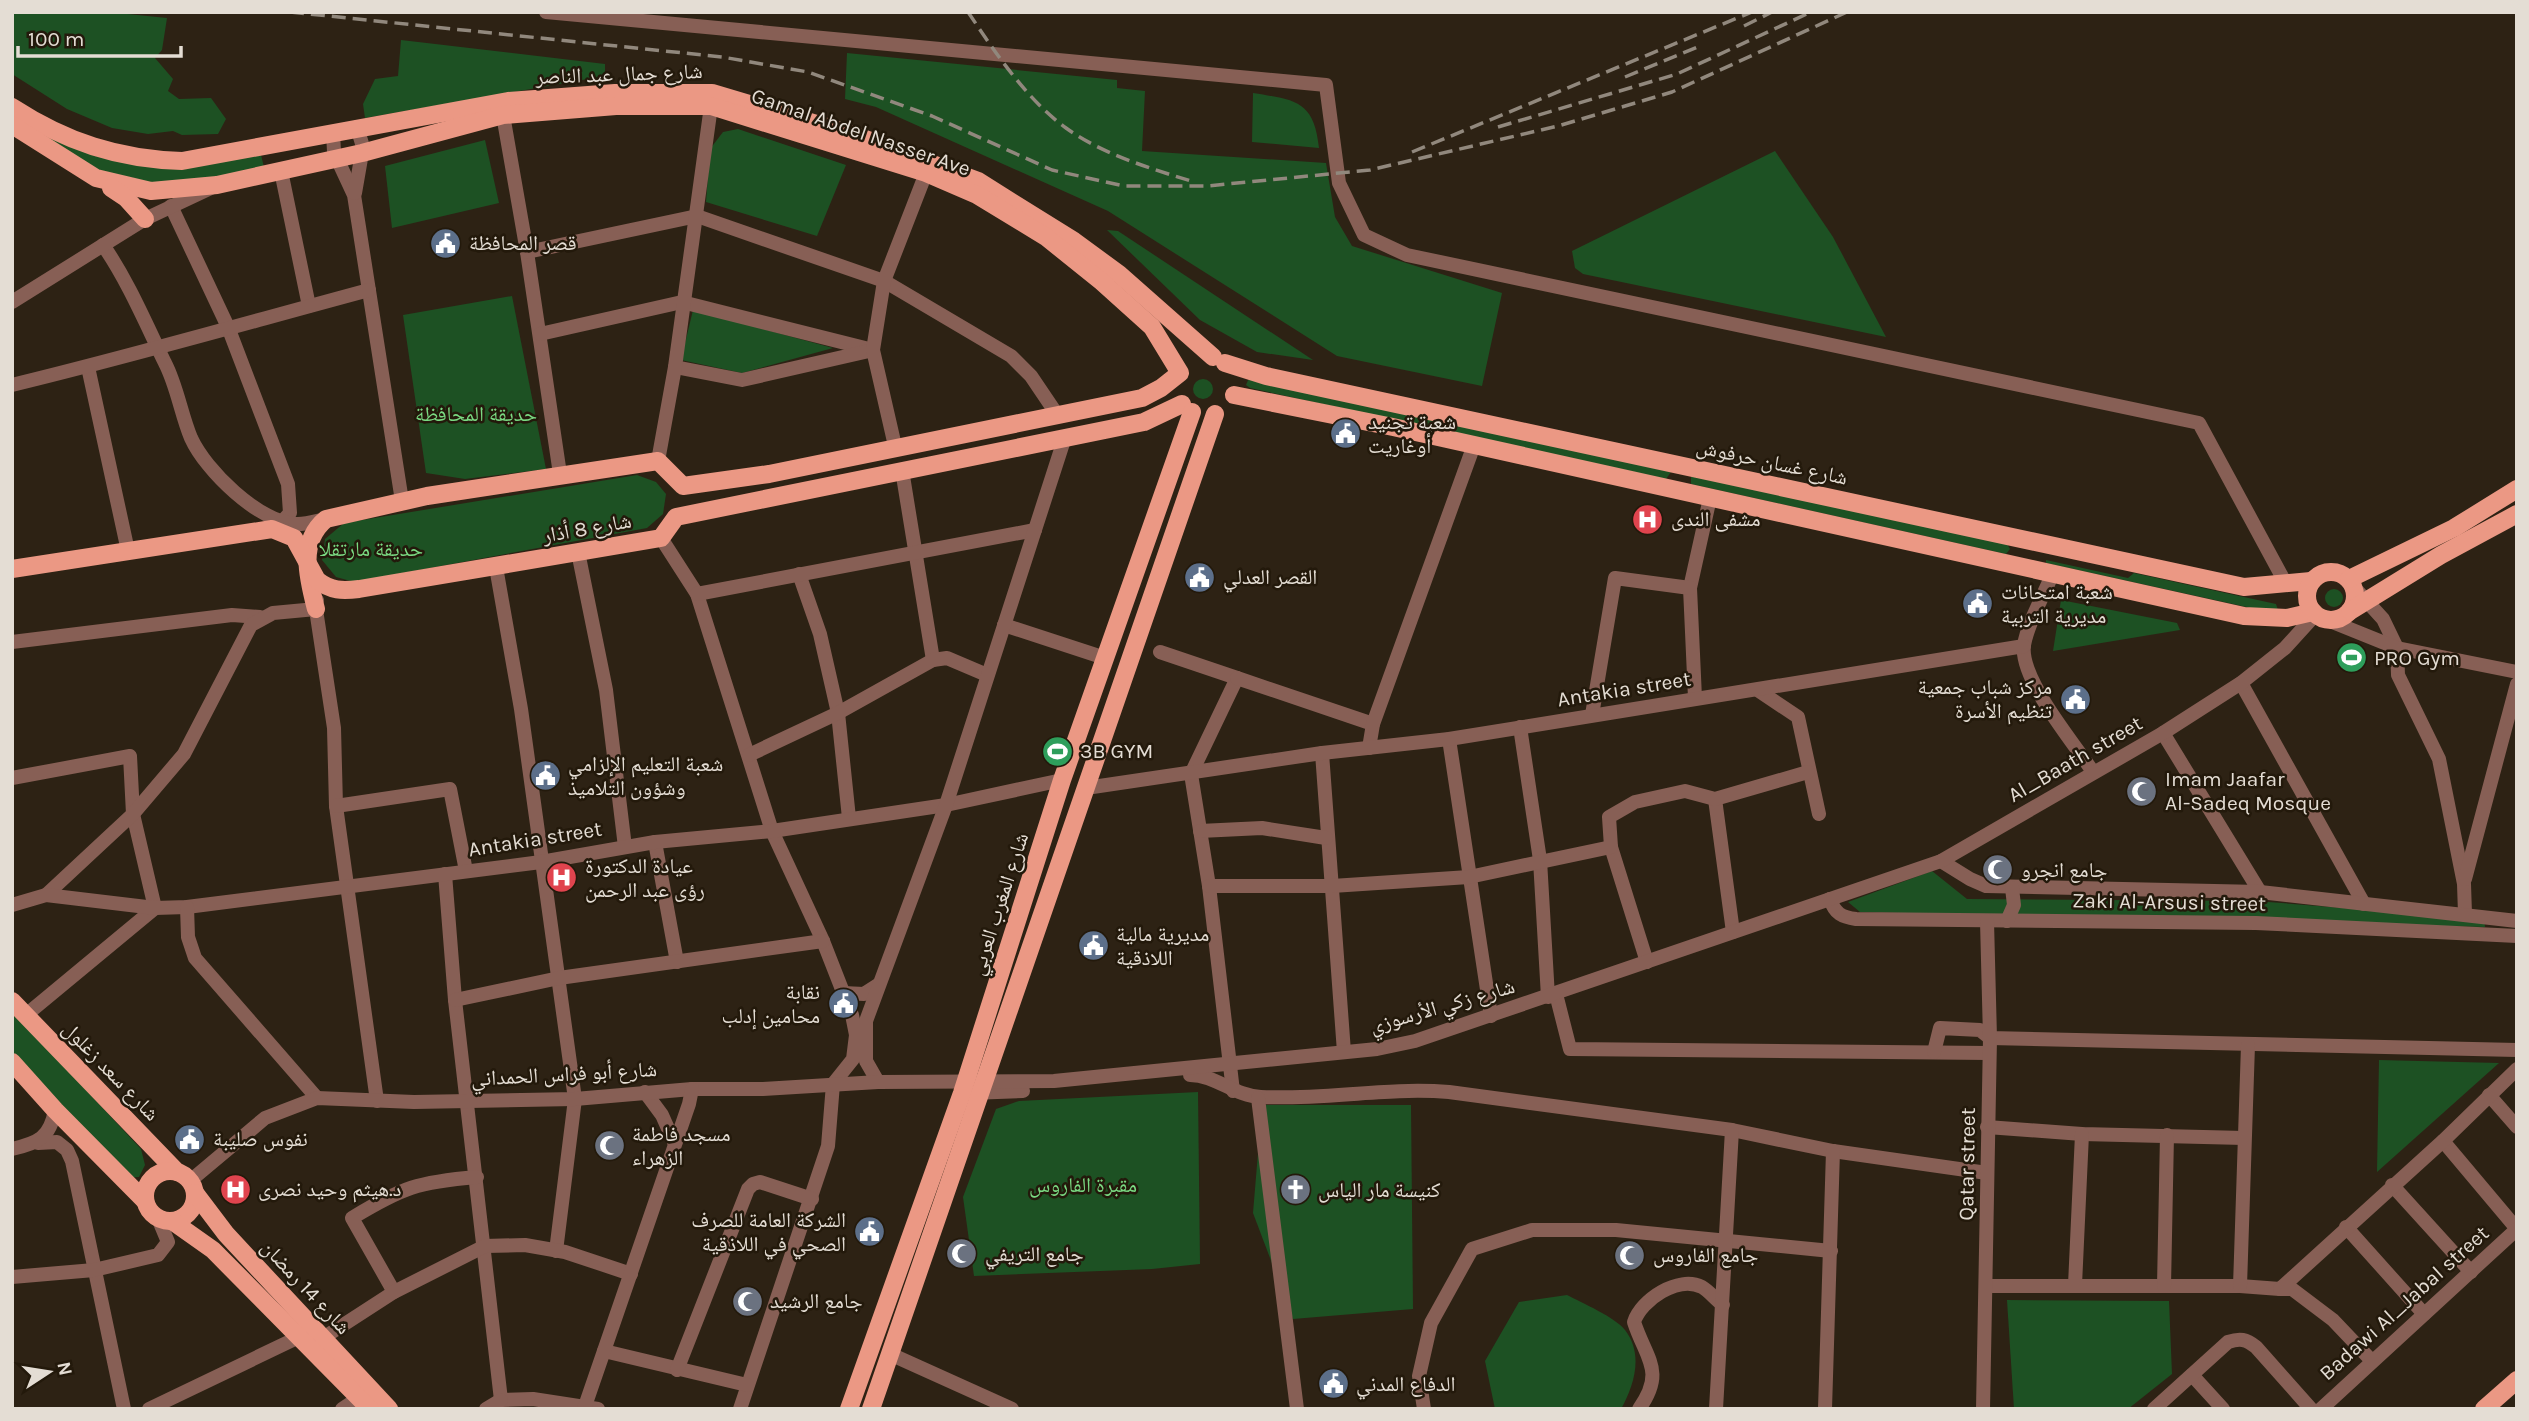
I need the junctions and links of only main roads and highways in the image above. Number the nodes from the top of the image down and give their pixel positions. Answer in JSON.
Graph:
{"nodes":[{"id":1,"x":710,"y":106,"type":"joint"},
{"id":2,"x":12,"y":107,"type":"edge"},
{"id":3,"x":12,"y":125,"type":"edge"},
{"id":4,"x":96,"y":178,"type":"junction"},
{"id":5,"x":145,"y":219,"type":"road end"},
{"id":6,"x":1219,"y":360,"type":"junction"},
{"id":7,"x":1180,"y":373,"type":"junction"},
{"id":8,"x":1234,"y":395,"type":"junction"},
{"id":9,"x":1187,"y":408,"type":"junction"},
{"id":10,"x":1215,"y":414,"type":"junction"},
{"id":11,"x":1144,"y":422,"type":"junction"},
{"id":12,"x":1183,"y":440,"type":"junction"},
{"id":13,"x":1683,"y":466,"type":"junction"},
{"id":14,"x":683,"y":486,"type":"junction"},
{"id":15,"x":2517,"y":489,"type":"edge"},
{"id":16,"x":1678,"y":490,"type":"junction"},
{"id":17,"x":2487,"y":507,"type":"junction"},
{"id":18,"x":2517,"y":514,"type":"edge"},
{"id":19,"x":676,"y":517,"type":"junction"},
{"id":20,"x":2497,"y":526,"type":"junction"},
{"id":21,"x":2431,"y":539,"type":"junction"},
{"id":22,"x":2441,"y":555,"type":"junction"},
{"id":23,"x":308,"y":563,"type":"junction"},
{"id":24,"x":2144,"y":566,"type":"junction"},
{"id":25,"x":12,"y":569,"type":"edge"},
{"id":26,"x":2028,"y":569,"type":"junction"},
{"id":27,"x":2311,"y":581,"type":"junction"},
{"id":28,"x":2351,"y":582,"type":"junction"},
{"id":29,"x":316,"y":609,"type":"road end"},
{"id":30,"x":2350,"y":611,"type":"junction"},
{"id":31,"x":2319,"y":616,"type":"junction"},
{"id":32,"x":12,"y":1001,"type":"edge"},
{"id":33,"x":12,"y":1062,"type":"edge"},
{"id":34,"x":187,"y":1182,"type":"junction"},
{"id":35,"x":145,"y":1201,"type":"junction"},
{"id":36,"x":165,"y":1220,"type":"junction"},
{"id":37,"x":2517,"y":1380,"type":"edge"},
{"id":38,"x":365,"y":1403,"type":"edge"},
{"id":39,"x":851,"y":1406,"type":"edge"},
{"id":40,"x":389,"y":1409,"type":"edge"},
{"id":41,"x":872,"y":1409,"type":"edge"},
{"id":42,"x":2484,"y":1409,"type":"edge"}],
"edges":[{"from":1,"to":4,"type":"main road","name":"شارع جمال عبد الناصر"},
{"from":1,"to":7,"type":"main road","name":"Gamal Abdel Nasser Ave"},
{"from":2,"to":6,"type":"main road","name":"شارع جمال عبد الناصر"},
{"from":3,"to":4,"type":"main road","name":"شارع جمال عبد الناصر"},
{"from":4,"to":5,"type":"main road"},
{"from":6,"to":7,"type":"main road"},
{"from":6,"to":8,"type":"main road"},
{"from":6,"to":13,"type":"main road","name":"شارع غسان حرفوش"},
{"from":7,"to":9,"type":"main road"},
{"from":7,"to":14,"type":"main road"},
{"from":8,"to":10,"type":"main road"},
{"from":8,"to":16,"type":"main road"},
{"from":9,"to":10,"type":"main road"},
{"from":9,"to":11,"type":"main road"},
{"from":9,"to":12,"type":"main road","name":"شارع المغرب العربي"},
{"from":10,"to":41,"type":"main road","name":"شارع المغرب العربي"},
{"from":11,"to":12,"type":"main road"},
{"from":11,"to":19,"type":"main road"},
{"from":12,"to":39,"type":"main road","name":"شارع المغرب العربي"},
{"from":13,"to":16,"type":"main road"},
{"from":13,"to":24,"type":"main road","name":"شارع غسان حرفوش"},
{"from":14,"to":19,"type":"main road"},
{"from":14,"to":23,"type":"main road"},
{"from":15,"to":17,"type":"main road"},
{"from":16,"to":26,"type":"main road"},
{"from":17,"to":20,"type":"main road"},
{"from":17,"to":21,"type":"main road"},
{"from":18,"to":20,"type":"main road"},
{"from":19,"to":23,"type":"main road","name":"شارع 8 أذار"},
{"from":20,"to":22,"type":"main road"},
{"from":21,"to":22,"type":"main road"},
{"from":21,"to":28,"type":"main road"},
{"from":22,"to":30,"type":"main road"},
{"from":23,"to":25,"type":"main road"},
{"from":23,"to":29,"type":"main road"},
{"from":24,"to":26,"type":"main road"},
{"from":24,"to":27,"type":"main road","name":"شارع غسان حرفوش"},
{"from":26,"to":31,"type":"main road"},
{"from":27,"to":28,"type":"main road"},
{"from":27,"to":31,"type":"main road"},
{"from":28,"to":30,"type":"main road"},
{"from":30,"to":31,"type":"main road"},
{"from":32,"to":34,"type":"main road","name":"شارع سعد زغلول"},
{"from":33,"to":35,"type":"main road"},
{"from":34,"to":35,"type":"main road"},
{"from":34,"to":36,"type":"main road"},
{"from":34,"to":40,"type":"main road","name":"شارع 14 رمضان"},
{"from":35,"to":36,"type":"main road"},
{"from":36,"to":38,"type":"main road","name":"شارع 14 رمضان"},
{"from":37,"to":42,"type":"main road"}]}
